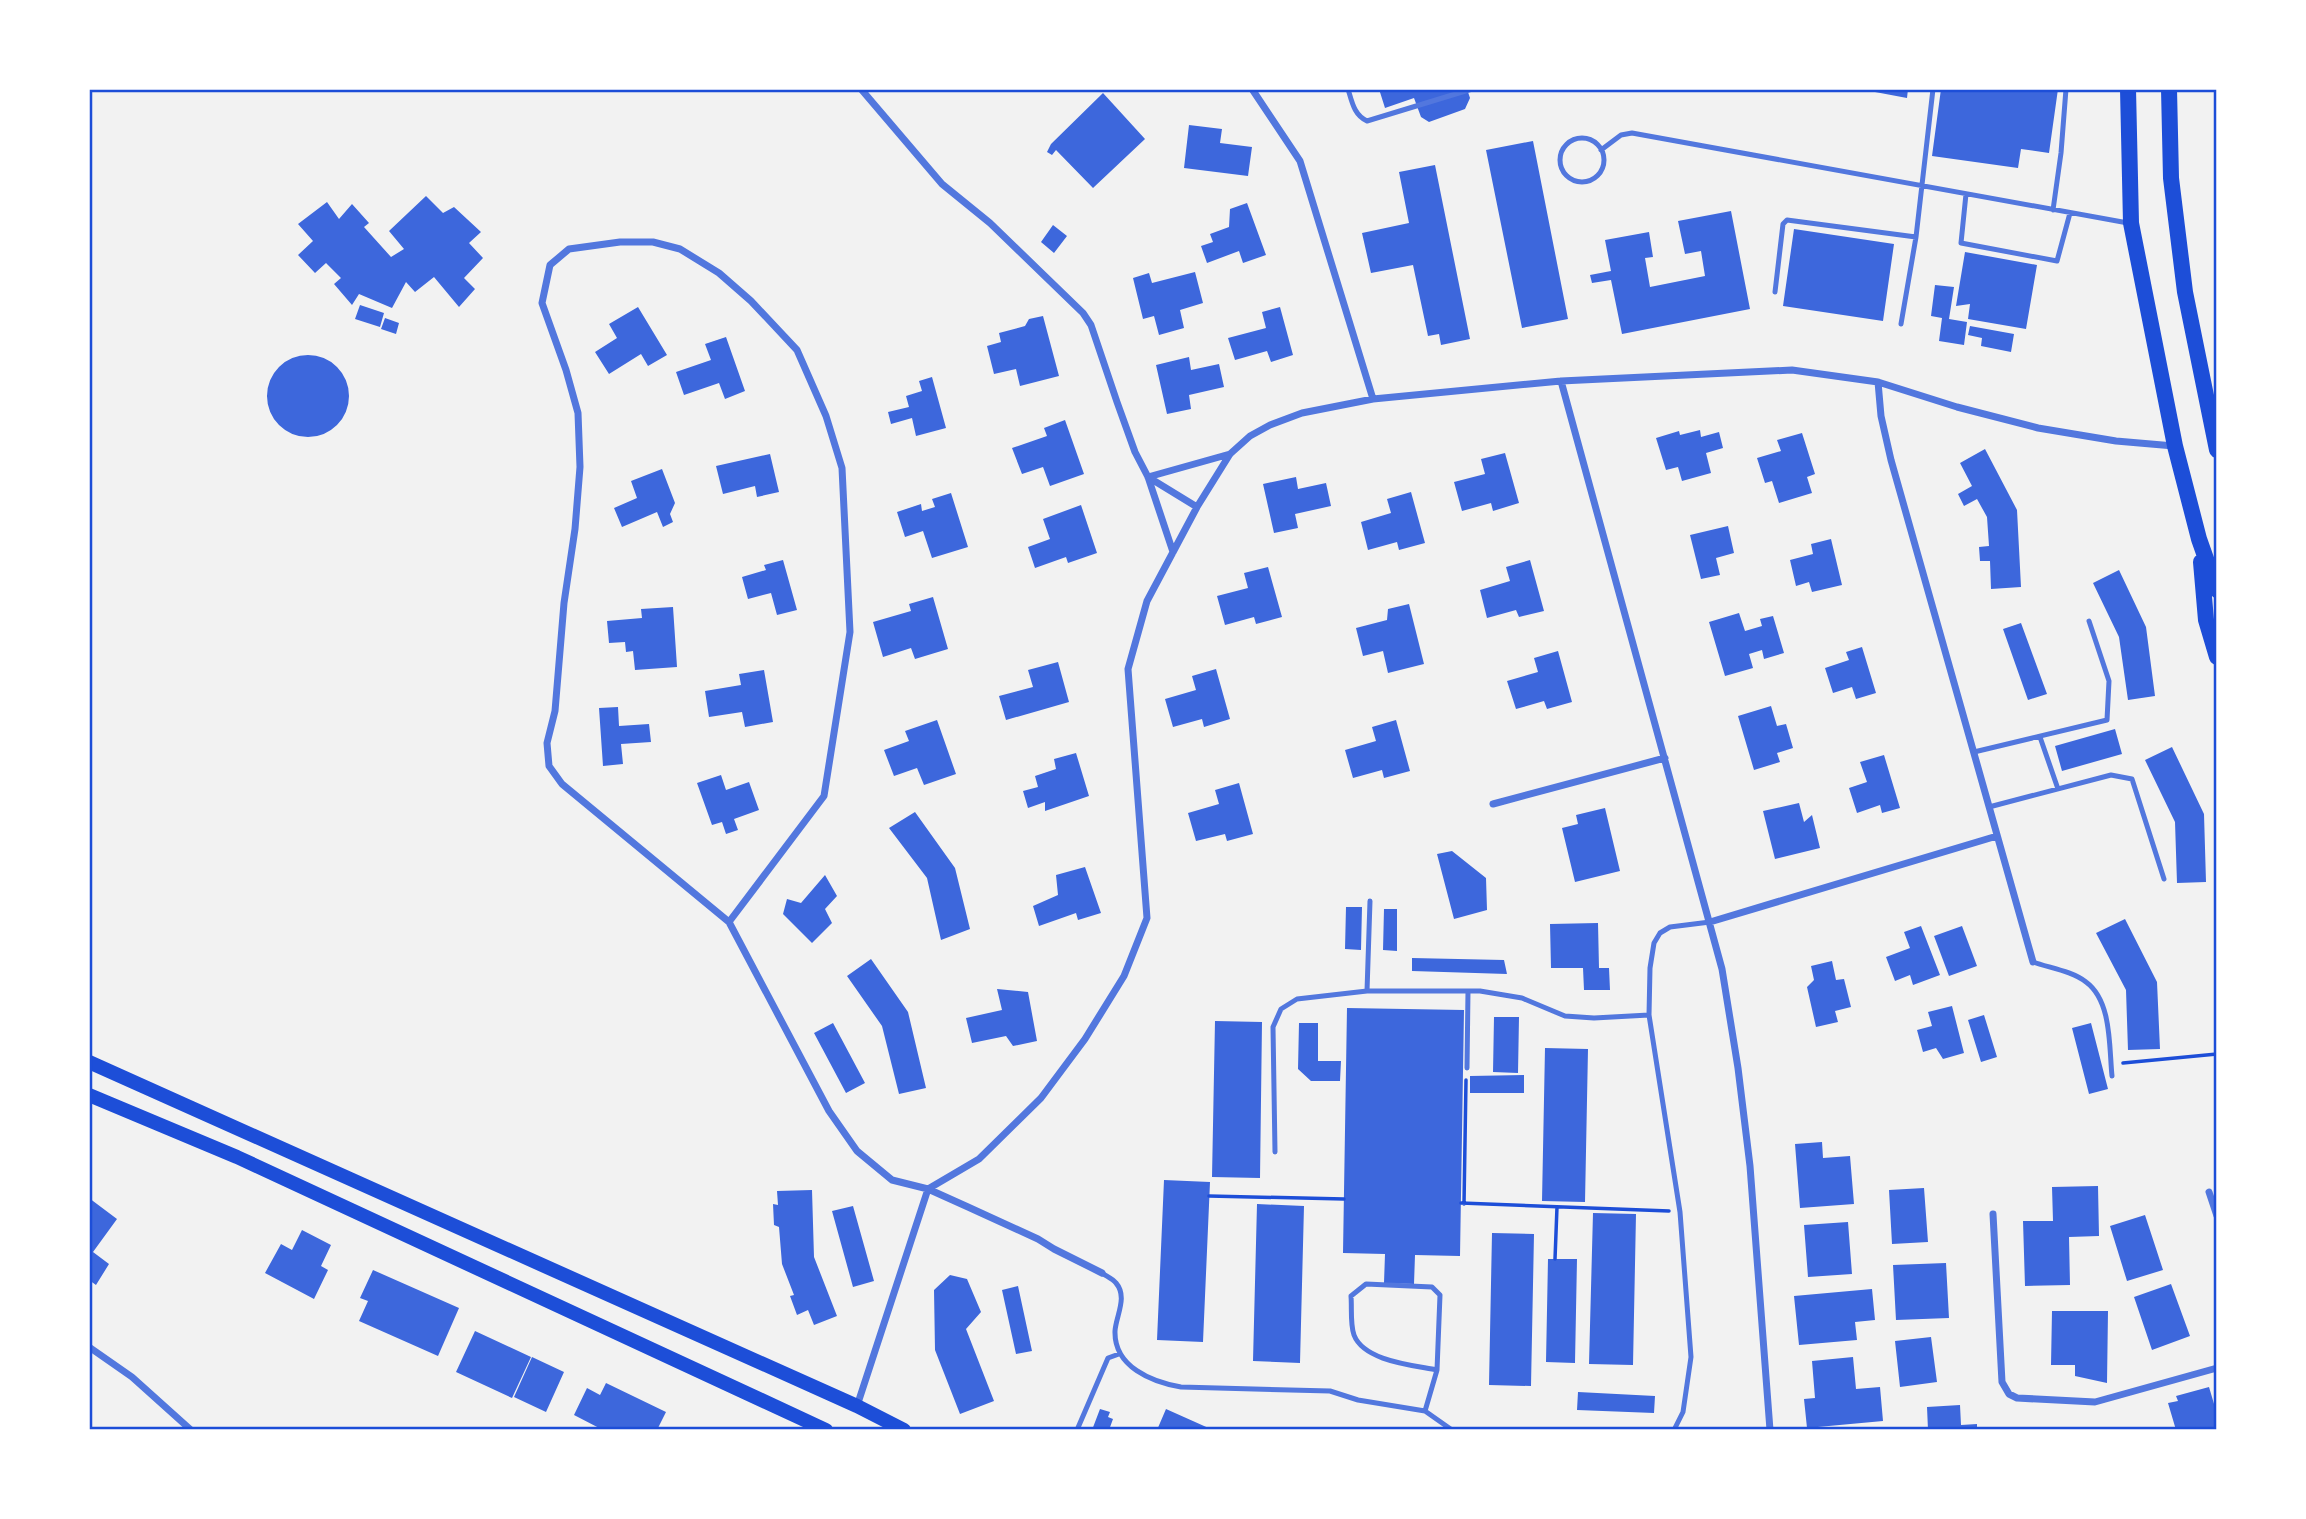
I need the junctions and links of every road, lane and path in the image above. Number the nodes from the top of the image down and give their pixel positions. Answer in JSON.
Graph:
{"nodes":[{"id":1,"x":860,"y":89,"type":"edge"},
{"id":2,"x":1252,"y":89,"type":"edge"},
{"id":3,"x":1348,"y":89,"type":"edge"},
{"id":4,"x":1472,"y":89,"type":"edge"},
{"id":5,"x":1933,"y":89,"type":"edge"},
{"id":6,"x":2066,"y":89,"type":"edge"},
{"id":7,"x":2128,"y":89,"type":"edge"},
{"id":8,"x":2169,"y":89,"type":"edge"},
{"id":9,"x":1601,"y":150,"type":"junction"},
{"id":10,"x":1921,"y":184,"type":"junction"},
{"id":11,"x":1966,"y":194,"type":"junction"},
{"id":12,"x":2053,"y":210,"type":"junction"},
{"id":13,"x":2070,"y":213,"type":"junction"},
{"id":14,"x":2131,"y":223,"type":"junction"},
{"id":15,"x":1916,"y":237,"type":"junction"},
{"id":16,"x":1775,"y":292,"type":"dead end"},
{"id":17,"x":1902,"y":324,"type":"dead end"},
{"id":18,"x":1561,"y":381,"type":"junction"},
{"id":19,"x":1878,"y":382,"type":"junction"},
{"id":20,"x":1373,"y":399,"type":"junction"},
{"id":21,"x":2175,"y":446,"type":"junction"},
{"id":22,"x":2217,"y":450,"type":"edge"},
{"id":23,"x":1230,"y":454,"type":"junction"},
{"id":24,"x":1148,"y":477,"type":"junction"},
{"id":25,"x":1197,"y":507,"type":"junction"},
{"id":26,"x":2199,"y":539,"type":"junction"},
{"id":27,"x":1173,"y":552,"type":"junction"},
{"id":28,"x":2217,"y":590,"type":"edge"},
{"id":29,"x":2089,"y":621,"type":"dead end"},
{"id":30,"x":2217,"y":657,"type":"edge"},
{"id":31,"x":2040,"y":737,"type":"junction"},
{"id":32,"x":1974,"y":752,"type":"junction"},
{"id":33,"x":1665,"y":758,"type":"junction"},
{"id":34,"x":2058,"y":789,"type":"junction"},
{"id":35,"x":1493,"y":804,"type":"dead end"},
{"id":36,"x":1989,"y":807,"type":"junction"},
{"id":37,"x":1997,"y":836,"type":"junction"},
{"id":38,"x":2164,"y":879,"type":"dead end"},
{"id":39,"x":1370,"y":901,"type":"dead end"},
{"id":40,"x":729,"y":922,"type":"junction"},
{"id":41,"x":1710,"y":922,"type":"junction"},
{"id":42,"x":2034,"y":962,"type":"joint"},
{"id":43,"x":1367,"y":991,"type":"junction"},
{"id":44,"x":1468,"y":991,"type":"junction"},
{"id":45,"x":1649,"y":1015,"type":"junction"},
{"id":46,"x":2217,"y":1054,"type":"edge"},
{"id":47,"x":89,"y":1062,"type":"edge"},
{"id":48,"x":2111,"y":1064,"type":"junction"},
{"id":49,"x":1467,"y":1068,"type":"joint"},
{"id":50,"x":2112,"y":1076,"type":"dead end"},
{"id":51,"x":89,"y":1095,"type":"edge"},
{"id":52,"x":1275,"y":1152,"type":"dead end"},
{"id":53,"x":928,"y":1189,"type":"junction"},
{"id":54,"x":2209,"y":1192,"type":"dead end"},
{"id":55,"x":1209,"y":1196,"type":"dead end"},
{"id":56,"x":1343,"y":1199,"type":"dead end"},
{"id":57,"x":1558,"y":1207,"type":"junction"},
{"id":58,"x":1680,"y":1212,"type":"junction"},
{"id":59,"x":1993,"y":1213,"type":"dead end"},
{"id":60,"x":2217,"y":1216,"type":"edge"},
{"id":61,"x":1555,"y":1259,"type":"dead end"},
{"id":62,"x":1102,"y":1273,"type":"joint"},
{"id":63,"x":89,"y":1347,"type":"edge"},
{"id":64,"x":1119,"y":1354,"type":"junction"},
{"id":65,"x":2217,"y":1367,"type":"edge"},
{"id":66,"x":1437,"y":1370,"type":"junction"},
{"id":67,"x":857,"y":1406,"type":"junction"},
{"id":68,"x":1425,"y":1411,"type":"junction"},
{"id":69,"x":191,"y":1430,"type":"edge"},
{"id":70,"x":826,"y":1430,"type":"edge"},
{"id":71,"x":904,"y":1430,"type":"edge"},
{"id":72,"x":1077,"y":1430,"type":"edge"},
{"id":73,"x":1452,"y":1430,"type":"edge"},
{"id":74,"x":1674,"y":1430,"type":"edge"},
{"id":75,"x":1770,"y":1430,"type":"edge"}],
"edges":[{"from":1,"to":24,"type":"street"},
{"from":2,"to":20,"type":"street"},
{"from":3,"to":4,"type":"lane"},
{"from":5,"to":10,"type":"lane"},
{"from":6,"to":12,"type":"lane"},
{"from":7,"to":14,"type":"main road"},
{"from":8,"to":22,"type":"main road"},
{"from":9,"to":9,"type":"lane"},
{"from":9,"to":10,"type":"lane"},
{"from":10,"to":11,"type":"lane"},
{"from":10,"to":15,"type":"lane"},
{"from":11,"to":12,"type":"lane"},
{"from":11,"to":13,"type":"lane"},
{"from":12,"to":13,"type":"lane"},
{"from":13,"to":14,"type":"lane"},
{"from":14,"to":21,"type":"main road"},
{"from":15,"to":16,"type":"lane"},
{"from":15,"to":17,"type":"lane"},
{"from":18,"to":19,"type":"street"},
{"from":18,"to":20,"type":"street"},
{"from":18,"to":33,"type":"street"},
{"from":19,"to":21,"type":"street"},
{"from":19,"to":32,"type":"street"},
{"from":20,"to":23,"type":"street"},
{"from":21,"to":26,"type":"main road"},
{"from":23,"to":24,"type":"street"},
{"from":23,"to":25,"type":"street"},
{"from":24,"to":25,"type":"street"},
{"from":24,"to":27,"type":"street"},
{"from":25,"to":27,"type":"street"},
{"from":26,"to":28,"type":"main road"},
{"from":26,"to":30,"type":"main road"},
{"from":27,"to":53,"type":"street"},
{"from":29,"to":31,"type":"lane"},
{"from":31,"to":32,"type":"lane"},
{"from":31,"to":34,"type":"lane"},
{"from":32,"to":36,"type":"street"},
{"from":33,"to":35,"type":"street"},
{"from":33,"to":41,"type":"street"},
{"from":34,"to":36,"type":"lane"},
{"from":34,"to":38,"type":"lane"},
{"from":36,"to":37,"type":"street"},
{"from":37,"to":41,"type":"street"},
{"from":37,"to":42,"type":"street"},
{"from":39,"to":43,"type":"lane"},
{"from":40,"to":40,"type":"street"},
{"from":40,"to":53,"type":"street"},
{"from":41,"to":45,"type":"lane"},
{"from":41,"to":75,"type":"street"},
{"from":42,"to":48,"type":"lane"},
{"from":43,"to":44,"type":"lane"},
{"from":43,"to":52,"type":"lane"},
{"from":44,"to":45,"type":"lane"},
{"from":44,"to":49,"type":"lane"},
{"from":45,"to":58,"type":"lane"},
{"from":46,"to":48,"type":"path"},
{"from":47,"to":67,"type":"main road"},
{"from":48,"to":50,"type":"lane"},
{"from":49,"to":57,"type":"path"},
{"from":51,"to":70,"type":"main road"},
{"from":53,"to":62,"type":"street"},
{"from":53,"to":67,"type":"street"},
{"from":54,"to":60,"type":"street"},
{"from":55,"to":56,"type":"path"},
{"from":57,"to":58,"type":"path"},
{"from":57,"to":61,"type":"path"},
{"from":58,"to":74,"type":"lane"},
{"from":59,"to":65,"type":"street"},
{"from":62,"to":64,"type":"lane"},
{"from":63,"to":69,"type":"street"},
{"from":64,"to":68,"type":"lane"},
{"from":64,"to":72,"type":"lane"},
{"from":66,"to":66,"type":"lane"},
{"from":66,"to":68,"type":"lane"},
{"from":67,"to":71,"type":"main road"},
{"from":68,"to":73,"type":"lane"}]}
